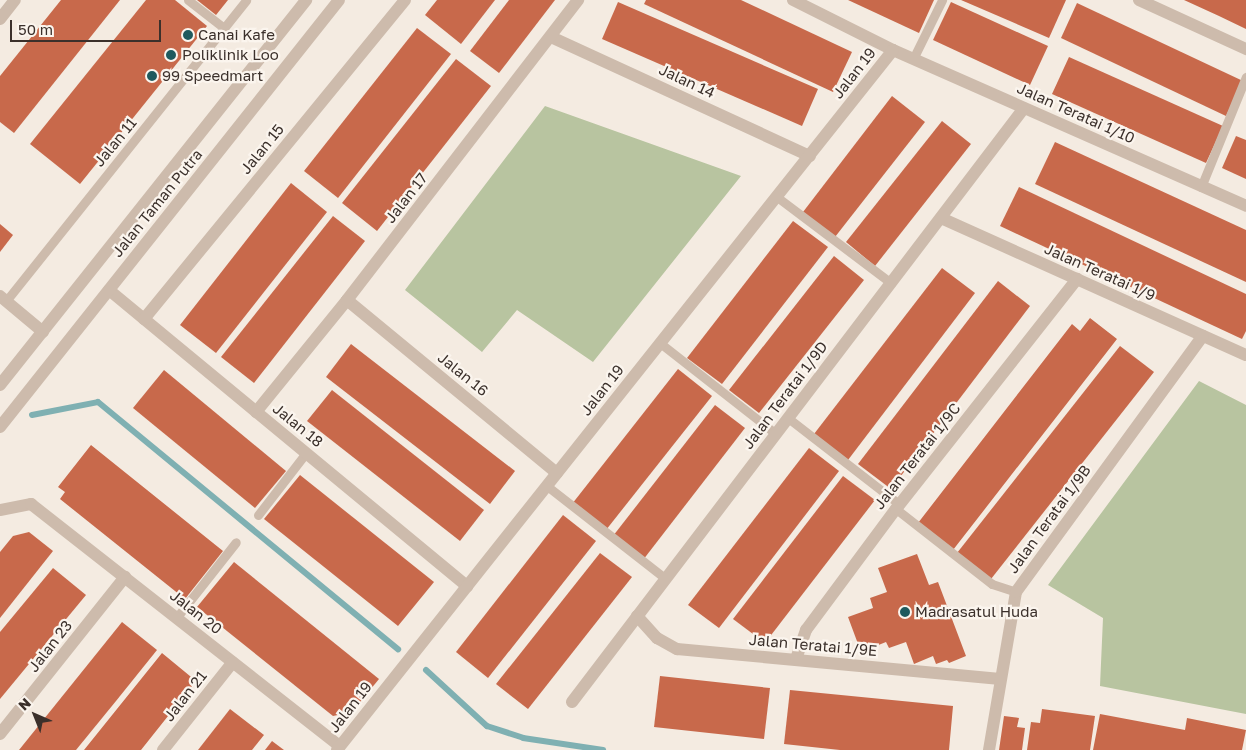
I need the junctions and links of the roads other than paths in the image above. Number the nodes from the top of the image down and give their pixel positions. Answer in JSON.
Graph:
{"nodes":[{"id":1,"x":16,"y":0,"type":"edge"},
{"id":2,"x":188,"y":0,"type":"edge"},
{"id":3,"x":246,"y":0,"type":"edge"},
{"id":4,"x":306,"y":0,"type":"edge"},
{"id":5,"x":339,"y":0,"type":"edge"},
{"id":6,"x":405,"y":0,"type":"edge"},
{"id":7,"x":578,"y":0,"type":"edge"},
{"id":8,"x":793,"y":0,"type":"edge"},
{"id":9,"x":942,"y":0,"type":"edge"},
{"id":10,"x":1139,"y":0,"type":"edge"},
{"id":11,"x":0,"y":19,"type":"edge"},
{"id":12,"x":224,"y":28,"type":"junction"},
{"id":13,"x":551,"y":37,"type":"junction"},
{"id":14,"x":1246,"y":49,"type":"edge"},
{"id":15,"x":893,"y":50,"type":"junction"},
{"id":16,"x":913,"y":59,"type":"junction"},
{"id":17,"x":1246,"y":77,"type":"edge"},
{"id":18,"x":1024,"y":108,"type":"junction"},
{"id":19,"x":810,"y":156,"type":"junction"},
{"id":20,"x":1201,"y":186,"type":"junction"},
{"id":21,"x":777,"y":197,"type":"junction"},
{"id":22,"x":1246,"y":206,"type":"edge"},
{"id":23,"x":941,"y":218,"type":"junction"},
{"id":24,"x":1077,"y":279,"type":"junction"},
{"id":25,"x":891,"y":283,"type":"junction"},
{"id":26,"x":109,"y":290,"type":"junction"},
{"id":27,"x":3,"y":298,"type":"edge"},
{"id":28,"x":347,"y":300,"type":"junction"},
{"id":29,"x":144,"y":319,"type":"junction"},
{"id":30,"x":43,"y":332,"type":"junction"},
{"id":31,"x":1203,"y":336,"type":"junction"},
{"id":32,"x":660,"y":343,"type":"junction"},
{"id":33,"x":1245,"y":352,"type":"edge"},
{"id":34,"x":0,"y":385,"type":"edge"},
{"id":35,"x":256,"y":412,"type":"junction"},
{"id":36,"x":788,"y":418,"type":"junction"},
{"id":37,"x":0,"y":427,"type":"edge"},
{"id":38,"x":776,"y":434,"type":"junction"},
{"id":39,"x":306,"y":453,"type":"junction"},
{"id":40,"x":557,"y":473,"type":"junction"},
{"id":41,"x":546,"y":486,"type":"junction"},
{"id":42,"x":897,"y":507,"type":"junction"},
{"id":43,"x":0,"y":510,"type":"edge"},
{"id":44,"x":258,"y":515,"type":"dead end"},
{"id":45,"x":236,"y":542,"type":"dead end"},
{"id":46,"x":125,"y":577,"type":"junction"},
{"id":47,"x":666,"y":579,"type":"junction"},
{"id":48,"x":467,"y":586,"type":"junction"},
{"id":49,"x":1016,"y":592,"type":"junction"},
{"id":50,"x":637,"y":616,"type":"junction"},
{"id":51,"x":177,"y":617,"type":"junction"},
{"id":52,"x":796,"y":659,"type":"junction"},
{"id":53,"x":233,"y":662,"type":"junction"},
{"id":54,"x":998,"y":679,"type":"junction"},
{"id":55,"x":572,"y":702,"type":"dead end"},
{"id":56,"x":0,"y":734,"type":"edge"},
{"id":57,"x":339,"y":748,"type":"edge"},
{"id":58,"x":163,"y":750,"type":"edge"},
{"id":59,"x":989,"y":750,"type":"edge"}],
"edges":[{"from":1,"to":11,"type":"street"},
{"from":2,"to":12,"type":"lane"},
{"from":3,"to":12,"type":"lane","name":"Jalan 11"},
{"from":4,"to":30,"type":"street","name":"Jalan Taman Putra"},
{"from":5,"to":26,"type":"street","name":"Jalan Taman Putra"},
{"from":6,"to":29,"type":"street","name":"Jalan 15"},
{"from":7,"to":13,"type":"street","name":"Jalan 17"},
{"from":8,"to":15,"type":"street","name":"Jalan Teratai 1/10"},
{"from":9,"to":16,"type":"lane"},
{"from":10,"to":14,"type":"street"},
{"from":12,"to":27,"type":"lane","name":"Jalan 11"},
{"from":13,"to":19,"type":"street","name":"Jalan 14"},
{"from":13,"to":28,"type":"street","name":"Jalan 17"},
{"from":15,"to":16,"type":"street","name":"Jalan Teratai 1/10"},
{"from":15,"to":19,"type":"street","name":"Jalan 19"},
{"from":16,"to":18,"type":"street","name":"Jalan Teratai 1/10"},
{"from":17,"to":20,"type":"lane"},
{"from":18,"to":20,"type":"street","name":"Jalan Teratai 1/10"},
{"from":18,"to":23,"type":"street","name":"Jalan Teratai 1/9D"},
{"from":19,"to":21,"type":"street","name":"Jalan 19"},
{"from":20,"to":22,"type":"street","name":"Jalan Teratai 1/10"},
{"from":21,"to":25,"type":"lane"},
{"from":21,"to":32,"type":"street","name":"Jalan 19"},
{"from":23,"to":24,"type":"street","name":"Jalan Teratai 1/9"},
{"from":23,"to":25,"type":"street","name":"Jalan Teratai 1/9D"},
{"from":24,"to":31,"type":"street","name":"Jalan Teratai 1/9"},
{"from":24,"to":42,"type":"street","name":"Jalan Teratai 1/9C"},
{"from":25,"to":36,"type":"street","name":"Jalan Teratai 1/9D"},
{"from":26,"to":29,"type":"street","name":"Jalan 18"},
{"from":26,"to":37,"type":"street","name":"Jalan Taman Putra"},
{"from":27,"to":30,"type":"street"},
{"from":28,"to":35,"type":"street","name":"Jalan 17"},
{"from":28,"to":40,"type":"street","name":"Jalan 16"},
{"from":29,"to":35,"type":"street","name":"Jalan 18"},
{"from":30,"to":34,"type":"street","name":"Jalan Taman Putra"},
{"from":31,"to":33,"type":"street","name":"Jalan Teratai 1/9"},
{"from":31,"to":49,"type":"street","name":"Jalan Teratai 1/9B"},
{"from":32,"to":38,"type":"lane"},
{"from":32,"to":40,"type":"street","name":"Jalan 19"},
{"from":35,"to":39,"type":"street","name":"Jalan 18"},
{"from":36,"to":38,"type":"street","name":"Jalan Teratai 1/9D"},
{"from":36,"to":42,"type":"lane"},
{"from":38,"to":47,"type":"street","name":"Jalan Teratai 1/9D"},
{"from":39,"to":44,"type":"lane"},
{"from":39,"to":48,"type":"street","name":"Jalan 18"},
{"from":40,"to":41,"type":"street","name":"Jalan 19"},
{"from":41,"to":47,"type":"lane"},
{"from":41,"to":48,"type":"street","name":"Jalan 19"},
{"from":42,"to":49,"type":"lane"},
{"from":42,"to":52,"type":"street","name":"Jalan Teratai 1/9C"},
{"from":43,"to":46,"type":"street","name":"Jalan 20"},
{"from":45,"to":51,"type":"lane"},
{"from":46,"to":51,"type":"street","name":"Jalan 20"},
{"from":46,"to":56,"type":"street","name":"Jalan 23"},
{"from":47,"to":50,"type":"street","name":"Jalan Teratai 1/9D"},
{"from":48,"to":57,"type":"street","name":"Jalan 19"},
{"from":49,"to":54,"type":"street","name":"Jalan Teratai 1/9B"},
{"from":50,"to":52,"type":"street","name":"Jalan Teratai 1/9E"},
{"from":50,"to":55,"type":"street","name":"Jalan Teratai 1/9D"},
{"from":51,"to":53,"type":"street","name":"Jalan 20"},
{"from":52,"to":54,"type":"street","name":"Jalan Teratai 1/9E"},
{"from":53,"to":57,"type":"street","name":"Jalan 20"},
{"from":53,"to":58,"type":"street","name":"Jalan 21"},
{"from":54,"to":59,"type":"street","name":"Jalan Teratai 1/9B"}]}
